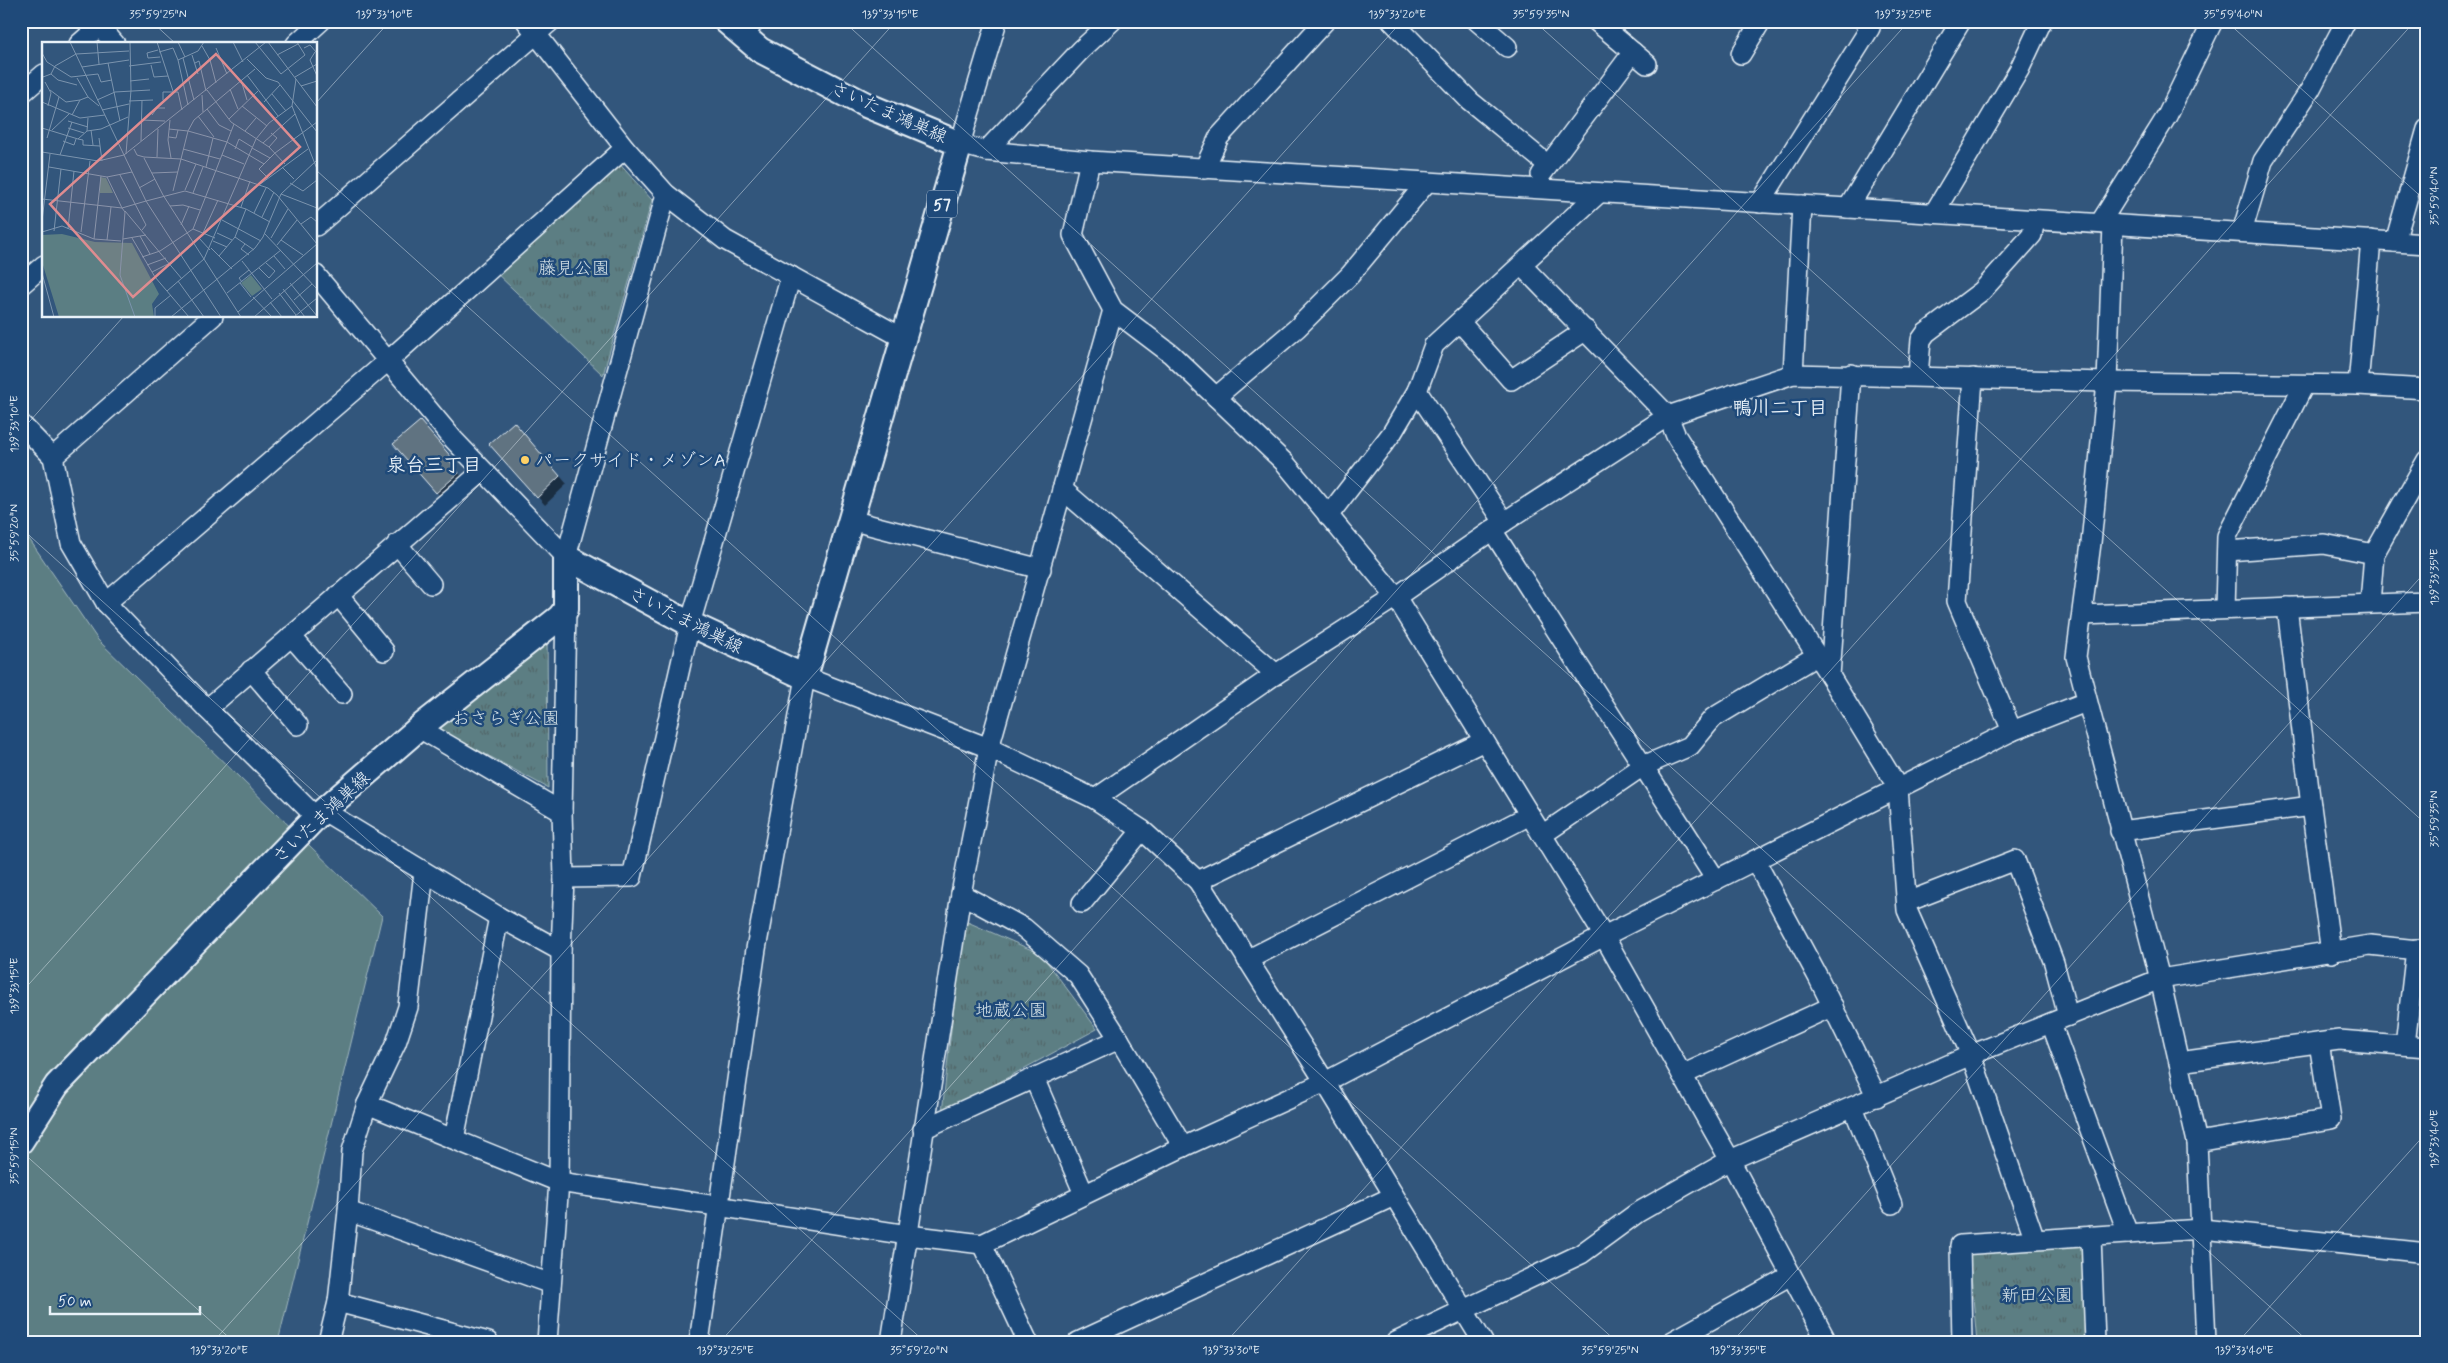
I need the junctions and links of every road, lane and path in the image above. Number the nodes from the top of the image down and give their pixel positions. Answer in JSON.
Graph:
{"nodes":[{"id":1,"x":321,"y":21,"type":"edge"},
{"id":2,"x":551,"y":21,"type":"edge"},
{"id":3,"x":726,"y":21,"type":"edge"},
{"id":4,"x":997,"y":21,"type":"edge"},
{"id":5,"x":1112,"y":21,"type":"edge"},
{"id":6,"x":1325,"y":21,"type":"edge"},
{"id":7,"x":1392,"y":21,"type":"edge"},
{"id":8,"x":1596,"y":21,"type":"edge"},
{"id":9,"x":1761,"y":21,"type":"edge"},
{"id":10,"x":1864,"y":21,"type":"edge"},
{"id":11,"x":1962,"y":21,"type":"edge"},
{"id":12,"x":2042,"y":21,"type":"edge"},
{"id":13,"x":2213,"y":21,"type":"edge"},
{"id":14,"x":2346,"y":21,"type":"edge"},
{"id":15,"x":99,"y":23,"type":"edge"},
{"id":16,"x":1484,"y":23,"type":"edge"},
{"id":17,"x":531,"y":28,"type":"edge"},
{"id":18,"x":749,"y":29,"type":"edge"},
{"id":19,"x":81,"y":42,"type":"edge"},
{"id":20,"x":113,"y":42,"type":"edge"},
{"id":21,"x":298,"y":42,"type":"edge"},
{"id":22,"x":1508,"y":47,"type":"dead end"},
{"id":23,"x":1741,"y":54,"type":"dead end"},
{"id":24,"x":42,"y":76,"type":"edge"},
{"id":25,"x":21,"y":94,"type":"edge"},
{"id":26,"x":2427,"y":129,"type":"edge"},
{"id":27,"x":960,"y":144,"type":"junction"},
{"id":28,"x":625,"y":148,"type":"junction"},
{"id":29,"x":986,"y":151,"type":"junction"},
{"id":30,"x":1090,"y":162,"type":"junction"},
{"id":31,"x":1548,"y":165,"type":"junction"},
{"id":32,"x":1204,"y":168,"type":"junction"},
{"id":33,"x":1427,"y":182,"type":"junction"},
{"id":34,"x":1532,"y":188,"type":"junction"},
{"id":35,"x":1599,"y":193,"type":"junction"},
{"id":36,"x":666,"y":194,"type":"junction"},
{"id":37,"x":1760,"y":203,"type":"junction"},
{"id":38,"x":1802,"y":205,"type":"junction"},
{"id":39,"x":1848,"y":208,"type":"junction"},
{"id":40,"x":1934,"y":213,"type":"junction"},
{"id":41,"x":2036,"y":220,"type":"junction"},
{"id":42,"x":318,"y":224,"type":"edge"},
{"id":43,"x":2107,"y":224,"type":"junction"},
{"id":44,"x":2242,"y":232,"type":"junction"},
{"id":45,"x":2371,"y":240,"type":"junction"},
{"id":46,"x":2395,"y":242,"type":"junction"},
{"id":47,"x":2427,"y":244,"type":"edge"},
{"id":48,"x":1522,"y":266,"type":"junction"},
{"id":49,"x":42,"y":267,"type":"edge"},
{"id":50,"x":791,"y":276,"type":"junction"},
{"id":51,"x":318,"y":277,"type":"edge"},
{"id":52,"x":21,"y":284,"type":"edge"},
{"id":53,"x":1113,"y":310,"type":"junction"},
{"id":54,"x":211,"y":318,"type":"edge"},
{"id":55,"x":1460,"y":322,"type":"junction"},
{"id":56,"x":1586,"y":330,"type":"junction"},
{"id":57,"x":903,"y":338,"type":"junction"},
{"id":58,"x":388,"y":360,"type":"junction"},
{"id":59,"x":1793,"y":374,"type":"junction"},
{"id":60,"x":1851,"y":374,"type":"junction"},
{"id":61,"x":1918,"y":376,"type":"junction"},
{"id":62,"x":1973,"y":378,"type":"junction"},
{"id":63,"x":2107,"y":382,"type":"junction"},
{"id":64,"x":2304,"y":385,"type":"junction"},
{"id":65,"x":2358,"y":385,"type":"junction"},
{"id":66,"x":2427,"y":389,"type":"edge"},
{"id":67,"x":1417,"y":391,"type":"junction"},
{"id":68,"x":1216,"y":398,"type":"junction"},
{"id":69,"x":1668,"y":416,"type":"junction"},
{"id":70,"x":21,"y":424,"type":"edge"},
{"id":71,"x":53,"y":457,"type":"junction"},
{"id":72,"x":2427,"y":460,"type":"edge"},
{"id":73,"x":483,"y":470,"type":"junction"},
{"id":74,"x":1062,"y":489,"type":"junction"},
{"id":75,"x":1328,"y":516,"type":"junction"},
{"id":76,"x":850,"y":520,"type":"junction"},
{"id":77,"x":1498,"y":526,"type":"junction"},
{"id":78,"x":397,"y":544,"type":"junction"},
{"id":79,"x":2227,"y":551,"type":"junction"},
{"id":80,"x":2374,"y":554,"type":"junction"},
{"id":81,"x":566,"y":557,"type":"junction"},
{"id":82,"x":1041,"y":569,"type":"junction"},
{"id":83,"x":431,"y":584,"type":"dead end"},
{"id":84,"x":338,"y":595,"type":"junction"},
{"id":85,"x":1396,"y":597,"type":"junction"},
{"id":86,"x":2427,"y":602,"type":"edge"},
{"id":87,"x":106,"y":603,"type":"junction"},
{"id":88,"x":2370,"y":604,"type":"junction"},
{"id":89,"x":2287,"y":607,"type":"junction"},
{"id":90,"x":566,"y":608,"type":"junction"},
{"id":91,"x":2225,"y":609,"type":"junction"},
{"id":92,"x":2082,"y":615,"type":"junction"},
{"id":93,"x":690,"y":624,"type":"junction"},
{"id":94,"x":291,"y":636,"type":"junction"},
{"id":95,"x":384,"y":651,"type":"dead end"},
{"id":96,"x":1816,"y":656,"type":"junction"},
{"id":97,"x":251,"y":670,"type":"junction"},
{"id":98,"x":1276,"y":674,"type":"junction"},
{"id":99,"x":1830,"y":676,"type":"junction"},
{"id":100,"x":805,"y":677,"type":"junction"},
{"id":101,"x":342,"y":694,"type":"dead end"},
{"id":102,"x":2086,"y":702,"type":"junction"},
{"id":103,"x":207,"y":709,"type":"junction"},
{"id":104,"x":298,"y":725,"type":"dead end"},
{"id":105,"x":419,"y":728,"type":"junction"},
{"id":106,"x":2012,"y":731,"type":"junction"},
{"id":107,"x":1484,"y":741,"type":"junction"},
{"id":108,"x":989,"y":748,"type":"junction"},
{"id":109,"x":1643,"y":766,"type":"junction"},
{"id":110,"x":1898,"y":788,"type":"junction"},
{"id":111,"x":1094,"y":799,"type":"junction"},
{"id":112,"x":2310,"y":806,"type":"junction"},
{"id":113,"x":562,"y":812,"type":"junction"},
{"id":114,"x":320,"y":814,"type":"junction"},
{"id":115,"x":1530,"y":815,"type":"junction"},
{"id":116,"x":1142,"y":830,"type":"junction"},
{"id":117,"x":2120,"y":831,"type":"junction"},
{"id":118,"x":1542,"y":835,"type":"junction"},
{"id":119,"x":1755,"y":860,"type":"junction"},
{"id":120,"x":424,"y":872,"type":"junction"},
{"id":121,"x":564,"y":878,"type":"junction"},
{"id":122,"x":1716,"y":880,"type":"junction"},
{"id":123,"x":1198,"y":881,"type":"junction"},
{"id":124,"x":961,"y":894,"type":"junction"},
{"id":125,"x":1907,"y":902,"type":"junction"},
{"id":126,"x":1082,"y":903,"type":"dead end"},
{"id":127,"x":499,"y":917,"type":"junction"},
{"id":128,"x":1604,"y":936,"type":"junction"},
{"id":129,"x":2421,"y":950,"type":"edge"},
{"id":130,"x":561,"y":951,"type":"junction"},
{"id":131,"x":2331,"y":953,"type":"junction"},
{"id":132,"x":1247,"y":960,"type":"junction"},
{"id":133,"x":2160,"y":979,"type":"junction"},
{"id":134,"x":1833,"y":1006,"type":"junction"},
{"id":135,"x":2068,"y":1016,"type":"junction"},
{"id":136,"x":2050,"y":1023,"type":"junction"},
{"id":137,"x":1120,"y":1039,"type":"junction"},
{"id":138,"x":2318,"y":1043,"type":"junction"},
{"id":139,"x":2405,"y":1045,"type":"junction"},
{"id":140,"x":2427,"y":1047,"type":"edge"},
{"id":141,"x":1972,"y":1055,"type":"junction"},
{"id":142,"x":2179,"y":1062,"type":"junction"},
{"id":143,"x":1682,"y":1075,"type":"junction"},
{"id":144,"x":1034,"y":1078,"type":"junction"},
{"id":145,"x":1325,"y":1082,"type":"junction"},
{"id":146,"x":1877,"y":1097,"type":"junction"},
{"id":147,"x":367,"y":1104,"type":"junction"},
{"id":148,"x":1853,"y":1107,"type":"junction"},
{"id":149,"x":923,"y":1129,"type":"junction"},
{"id":150,"x":454,"y":1139,"type":"junction"},
{"id":151,"x":21,"y":1141,"type":"edge"},
{"id":152,"x":2197,"y":1142,"type":"junction"},
{"id":153,"x":1183,"y":1147,"type":"junction"},
{"id":154,"x":1730,"y":1160,"type":"junction"},
{"id":155,"x":559,"y":1182,"type":"junction"},
{"id":156,"x":1084,"y":1194,"type":"junction"},
{"id":157,"x":1394,"y":1196,"type":"junction"},
{"id":158,"x":1892,"y":1204,"type":"dead end"},
{"id":159,"x":720,"y":1208,"type":"junction"},
{"id":160,"x":348,"y":1211,"type":"junction"},
{"id":161,"x":2202,"y":1229,"type":"junction"},
{"id":162,"x":2128,"y":1234,"type":"junction"},
{"id":163,"x":908,"y":1235,"type":"junction"},
{"id":164,"x":2091,"y":1236,"type":"junction"},
{"id":165,"x":2035,"y":1240,"type":"junction"},
{"id":166,"x":982,"y":1244,"type":"junction"},
{"id":167,"x":2427,"y":1253,"type":"edge"},
{"id":168,"x":1791,"y":1275,"type":"junction"},
{"id":169,"x":551,"y":1284,"type":"junction"},
{"id":170,"x":338,"y":1302,"type":"junction"},
{"id":171,"x":1464,"y":1310,"type":"junction"},
{"id":172,"x":328,"y":1342,"type":"edge"},
{"id":173,"x":488,"y":1342,"type":"edge"},
{"id":174,"x":547,"y":1342,"type":"edge"},
{"id":175,"x":699,"y":1342,"type":"edge"},
{"id":176,"x":891,"y":1342,"type":"edge"},
{"id":177,"x":1028,"y":1342,"type":"edge"},
{"id":178,"x":1078,"y":1342,"type":"edge"},
{"id":179,"x":1396,"y":1342,"type":"edge"},
{"id":180,"x":1483,"y":1342,"type":"edge"},
{"id":181,"x":1671,"y":1342,"type":"edge"},
{"id":182,"x":1827,"y":1342,"type":"edge"},
{"id":183,"x":1962,"y":1342,"type":"edge"},
{"id":184,"x":2095,"y":1342,"type":"edge"},
{"id":185,"x":2206,"y":1342,"type":"edge"}],
"edges":[{"from":1,"to":21,"type":"street"},
{"from":2,"to":17,"type":"street"},
{"from":3,"to":18,"type":"main road","name":"さいたま鴻巣線"},
{"from":4,"to":27,"type":"street"},
{"from":5,"to":29,"type":"street"},
{"from":6,"to":32,"type":"street"},
{"from":7,"to":31,"type":"street"},
{"from":8,"to":31,"type":"street"},
{"from":9,"to":23,"type":"street"},
{"from":10,"to":37,"type":"street"},
{"from":11,"to":39,"type":"street"},
{"from":12,"to":40,"type":"street"},
{"from":13,"to":43,"type":"street"},
{"from":14,"to":44,"type":"street"},
{"from":15,"to":19,"type":"street"},
{"from":15,"to":20,"type":"street"},
{"from":16,"to":22,"type":"street"},
{"from":17,"to":28,"type":"street"},
{"from":17,"to":42,"type":"street"},
{"from":18,"to":27,"type":"main road","name":"さいたま鴻巣線"},
{"from":24,"to":25,"type":"street"},
{"from":26,"to":46,"type":"street"},
{"from":27,"to":29,"type":"street"},
{"from":27,"to":57,"type":"main road","name":"さいたま鴻巣線","number":"57"},
{"from":28,"to":36,"type":"street"},
{"from":28,"to":58,"type":"street"},
{"from":29,"to":30,"type":"street"},
{"from":30,"to":32,"type":"street"},
{"from":30,"to":53,"type":"street"},
{"from":31,"to":34,"type":"street"},
{"from":32,"to":33,"type":"street"},
{"from":33,"to":34,"type":"street"},
{"from":33,"to":68,"type":"street"},
{"from":34,"to":35,"type":"street"},
{"from":35,"to":37,"type":"street"},
{"from":35,"to":48,"type":"street"},
{"from":36,"to":50,"type":"street"},
{"from":36,"to":81,"type":"street"},
{"from":37,"to":38,"type":"street"},
{"from":38,"to":39,"type":"street"},
{"from":38,"to":59,"type":"street"},
{"from":39,"to":40,"type":"street"},
{"from":40,"to":41,"type":"street"},
{"from":41,"to":43,"type":"street"},
{"from":41,"to":61,"type":"street"},
{"from":43,"to":44,"type":"street"},
{"from":43,"to":63,"type":"street"},
{"from":44,"to":45,"type":"street"},
{"from":45,"to":46,"type":"street"},
{"from":45,"to":65,"type":"street"},
{"from":46,"to":47,"type":"street"},
{"from":48,"to":55,"type":"street"},
{"from":48,"to":56,"type":"street"},
{"from":49,"to":52,"type":"street"},
{"from":50,"to":57,"type":"street"},
{"from":50,"to":93,"type":"street"},
{"from":51,"to":58,"type":"street"},
{"from":53,"to":68,"type":"street"},
{"from":53,"to":74,"type":"street"},
{"from":54,"to":71,"type":"street"},
{"from":55,"to":56,"type":"street"},
{"from":55,"to":67,"type":"street"},
{"from":56,"to":69,"type":"street"},
{"from":57,"to":76,"type":"main road","name":"さいたま鴻巣線","number":"57"},
{"from":58,"to":73,"type":"street"},
{"from":58,"to":87,"type":"street"},
{"from":59,"to":60,"type":"street"},
{"from":59,"to":69,"type":"street"},
{"from":60,"to":61,"type":"street"},
{"from":60,"to":99,"type":"street"},
{"from":61,"to":62,"type":"street"},
{"from":62,"to":63,"type":"street"},
{"from":62,"to":106,"type":"street"},
{"from":63,"to":64,"type":"street"},
{"from":63,"to":92,"type":"street"},
{"from":64,"to":65,"type":"street"},
{"from":64,"to":79,"type":"street"},
{"from":65,"to":66,"type":"street"},
{"from":67,"to":75,"type":"street"},
{"from":67,"to":77,"type":"street"},
{"from":68,"to":75,"type":"street"},
{"from":69,"to":77,"type":"street"},
{"from":69,"to":96,"type":"street"},
{"from":70,"to":71,"type":"street"},
{"from":71,"to":87,"type":"street"},
{"from":72,"to":80,"type":"street"},
{"from":73,"to":78,"type":"street"},
{"from":73,"to":81,"type":"street"},
{"from":74,"to":82,"type":"street"},
{"from":74,"to":98,"type":"street"},
{"from":75,"to":85,"type":"street"},
{"from":76,"to":82,"type":"street"},
{"from":76,"to":100,"type":"main road","name":"さいたま鴻巣線","number":"57"},
{"from":77,"to":85,"type":"street"},
{"from":77,"to":109,"type":"street"},
{"from":78,"to":83,"type":"street"},
{"from":78,"to":84,"type":"street"},
{"from":79,"to":80,"type":"street"},
{"from":79,"to":91,"type":"street"},
{"from":80,"to":88,"type":"street"},
{"from":81,"to":90,"type":"main road"},
{"from":81,"to":93,"type":"main road","name":"さいたま鴻巣線"},
{"from":82,"to":108,"type":"street"},
{"from":84,"to":94,"type":"street"},
{"from":84,"to":95,"type":"street"},
{"from":85,"to":98,"type":"street"},
{"from":85,"to":107,"type":"street"},
{"from":86,"to":88,"type":"street"},
{"from":87,"to":103,"type":"street"},
{"from":88,"to":89,"type":"street"},
{"from":89,"to":91,"type":"street"},
{"from":89,"to":112,"type":"street"},
{"from":90,"to":105,"type":"main road","name":"さいたま鴻巣線"},
{"from":90,"to":113,"type":"street"},
{"from":91,"to":92,"type":"street"},
{"from":92,"to":102,"type":"street"},
{"from":93,"to":100,"type":"main road","name":"さいたま鴻巣線"},
{"from":93,"to":121,"type":"street"},
{"from":94,"to":97,"type":"street"},
{"from":94,"to":101,"type":"street"},
{"from":96,"to":99,"type":"street"},
{"from":96,"to":109,"type":"street"},
{"from":97,"to":103,"type":"street"},
{"from":97,"to":104,"type":"street"},
{"from":98,"to":111,"type":"street"},
{"from":99,"to":110,"type":"street"},
{"from":100,"to":108,"type":"street"},
{"from":100,"to":159,"type":"street"},
{"from":102,"to":106,"type":"street"},
{"from":102,"to":117,"type":"street"},
{"from":103,"to":114,"type":"street"},
{"from":105,"to":113,"type":"street"},
{"from":105,"to":114,"type":"main road","name":"さいたま鴻巣線"},
{"from":106,"to":110,"type":"street"},
{"from":107,"to":115,"type":"street"},
{"from":107,"to":123,"type":"street"},
{"from":108,"to":111,"type":"street"},
{"from":108,"to":124,"type":"street"},
{"from":109,"to":118,"type":"street"},
{"from":109,"to":122,"type":"street"},
{"from":110,"to":119,"type":"street"},
{"from":110,"to":125,"type":"street"},
{"from":111,"to":116,"type":"street"},
{"from":112,"to":117,"type":"street"},
{"from":112,"to":131,"type":"street"},
{"from":113,"to":121,"type":"street"},
{"from":114,"to":120,"type":"street"},
{"from":114,"to":151,"type":"main road","name":"さいたま鴻巣線"},
{"from":115,"to":118,"type":"street"},
{"from":115,"to":132,"type":"street"},
{"from":116,"to":123,"type":"street"},
{"from":116,"to":126,"type":"street"},
{"from":117,"to":133,"type":"street"},
{"from":118,"to":128,"type":"street"},
{"from":119,"to":122,"type":"street"},
{"from":119,"to":134,"type":"street"},
{"from":120,"to":127,"type":"street"},
{"from":120,"to":147,"type":"street"},
{"from":121,"to":130,"type":"street"},
{"from":122,"to":128,"type":"street"},
{"from":123,"to":132,"type":"street"},
{"from":124,"to":137,"type":"street"},
{"from":124,"to":149,"type":"street"},
{"from":125,"to":135,"type":"street"},
{"from":125,"to":141,"type":"street"},
{"from":127,"to":130,"type":"street"},
{"from":127,"to":150,"type":"street"},
{"from":128,"to":143,"type":"street"},
{"from":128,"to":145,"type":"street"},
{"from":129,"to":131,"type":"street"},
{"from":129,"to":139,"type":"street"},
{"from":130,"to":155,"type":"street"},
{"from":131,"to":133,"type":"street"},
{"from":132,"to":145,"type":"street"},
{"from":133,"to":135,"type":"street"},
{"from":133,"to":142,"type":"street"},
{"from":134,"to":143,"type":"street"},
{"from":134,"to":146,"type":"street"},
{"from":135,"to":136,"type":"street"},
{"from":136,"to":141,"type":"street"},
{"from":136,"to":162,"type":"street"},
{"from":137,"to":144,"type":"street"},
{"from":137,"to":153,"type":"street"},
{"from":138,"to":139,"type":"street"},
{"from":138,"to":142,"type":"street"},
{"from":138,"to":152,"type":"street"},
{"from":139,"to":140,"type":"street"},
{"from":141,"to":146,"type":"street"},
{"from":141,"to":165,"type":"street"},
{"from":142,"to":152,"type":"street"},
{"from":143,"to":154,"type":"street"},
{"from":144,"to":149,"type":"street"},
{"from":144,"to":156,"type":"street"},
{"from":145,"to":153,"type":"street"},
{"from":145,"to":157,"type":"street"},
{"from":146,"to":148,"type":"street"},
{"from":147,"to":150,"type":"street"},
{"from":147,"to":160,"type":"street"},
{"from":148,"to":154,"type":"street"},
{"from":148,"to":158,"type":"street"},
{"from":149,"to":163,"type":"street"},
{"from":150,"to":155,"type":"street"},
{"from":152,"to":161,"type":"street"},
{"from":153,"to":156,"type":"street"},
{"from":154,"to":168,"type":"street"},
{"from":154,"to":171,"type":"street"},
{"from":155,"to":159,"type":"street"},
{"from":155,"to":169,"type":"street"},
{"from":156,"to":166,"type":"street"},
{"from":157,"to":171,"type":"street"},
{"from":157,"to":178,"type":"street"},
{"from":159,"to":163,"type":"street"},
{"from":159,"to":175,"type":"street"},
{"from":160,"to":169,"type":"street"},
{"from":160,"to":170,"type":"street"},
{"from":161,"to":162,"type":"street"},
{"from":161,"to":167,"type":"street"},
{"from":161,"to":185,"type":"street"},
{"from":162,"to":164,"type":"street"},
{"from":163,"to":166,"type":"street"},
{"from":163,"to":176,"type":"street"},
{"from":164,"to":165,"type":"street"},
{"from":164,"to":184,"type":"street"},
{"from":165,"to":183,"type":"street"},
{"from":166,"to":177,"type":"street"},
{"from":168,"to":181,"type":"street"},
{"from":168,"to":182,"type":"street"},
{"from":169,"to":174,"type":"street"},
{"from":170,"to":172,"type":"street"},
{"from":170,"to":173,"type":"street"},
{"from":171,"to":179,"type":"street"},
{"from":171,"to":180,"type":"street"}]}
